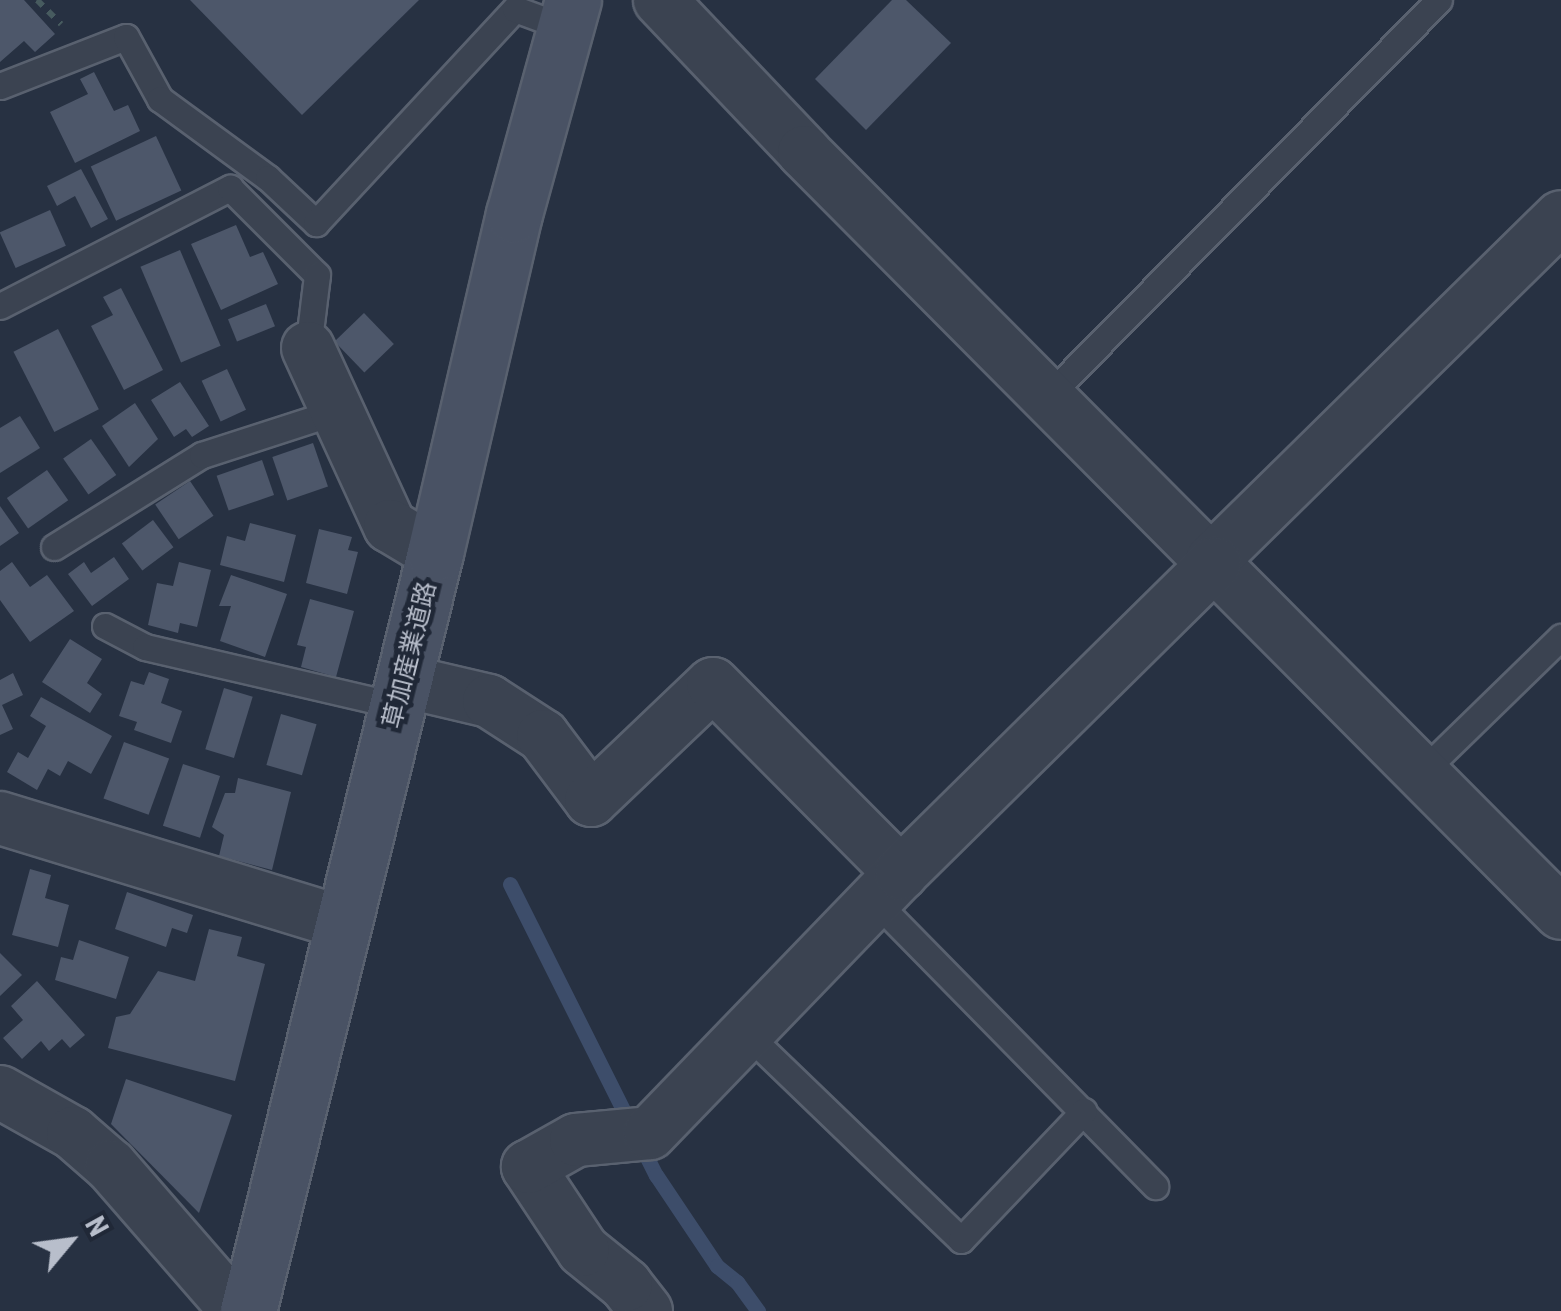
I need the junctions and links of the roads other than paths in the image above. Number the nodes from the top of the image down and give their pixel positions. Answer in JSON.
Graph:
{"nodes":[{"id":1,"x":660,"y":0,"type":"edge"},
{"id":2,"x":1439,"y":0,"type":"edge"},
{"id":3,"x":569,"y":13,"type":"edge"},
{"id":4,"x":0,"y":86,"type":"edge"},
{"id":5,"x":226,"y":147,"type":"junction"},
{"id":6,"x":218,"y":194,"type":"junction"},
{"id":7,"x":1561,"y":217,"type":"edge"},
{"id":8,"x":3,"y":297,"type":"edge"},
{"id":9,"x":308,"y":348,"type":"joint"},
{"id":10,"x":1049,"y":395,"type":"junction"},
{"id":11,"x":335,"y":412,"type":"junction"},
{"id":12,"x":54,"y":547,"type":"dead end"},
{"id":13,"x":436,"y":553,"type":"junction"},
{"id":14,"x":1214,"y":562,"type":"junction"},
{"id":15,"x":105,"y":626,"type":"dead end"},
{"id":16,"x":1561,"y":637,"type":"edge"},
{"id":17,"x":401,"y":693,"type":"junction"},
{"id":18,"x":1422,"y":772,"type":"junction"},
{"id":19,"x":0,"y":818,"type":"edge"},
{"id":20,"x":888,"y":887,"type":"junction"},
{"id":21,"x":1561,"y":912,"type":"edge"},
{"id":22,"x":344,"y":923,"type":"junction"},
{"id":23,"x":747,"y":1034,"type":"junction"},
{"id":24,"x":0,"y":1092,"type":"edge"},
{"id":25,"x":1084,"y":1111,"type":"junction"},
{"id":26,"x":1155,"y":1186,"type":"dead end"},
{"id":27,"x":237,"y":1311,"type":"edge"},
{"id":28,"x":248,"y":1311,"type":"edge"},
{"id":29,"x":646,"y":1311,"type":"edge"}],
"edges":[{"from":1,"to":10,"type":"street"},
{"from":2,"to":10,"type":"lane"},
{"from":3,"to":5,"type":"lane"},
{"from":3,"to":13,"type":"main road","name":"草加産業道路"},
{"from":4,"to":5,"type":"lane"},
{"from":5,"to":6,"type":"lane"},
{"from":6,"to":8,"type":"lane"},
{"from":6,"to":9,"type":"lane"},
{"from":7,"to":14,"type":"street"},
{"from":9,"to":11,"type":"street"},
{"from":10,"to":14,"type":"street"},
{"from":11,"to":12,"type":"lane"},
{"from":11,"to":13,"type":"street"},
{"from":13,"to":17,"type":"main road","name":"草加産業道路"},
{"from":14,"to":18,"type":"street"},
{"from":14,"to":20,"type":"street"},
{"from":15,"to":17,"type":"lane"},
{"from":16,"to":18,"type":"lane"},
{"from":17,"to":20,"type":"street"},
{"from":17,"to":22,"type":"main road","name":"草加産業道路"},
{"from":18,"to":21,"type":"street"},
{"from":19,"to":22,"type":"street"},
{"from":20,"to":23,"type":"street"},
{"from":20,"to":25,"type":"lane"},
{"from":22,"to":28,"type":"main road","name":"草加産業道路"},
{"from":23,"to":25,"type":"lane"},
{"from":23,"to":29,"type":"street"},
{"from":24,"to":27,"type":"street"},
{"from":25,"to":26,"type":"lane"}]}
